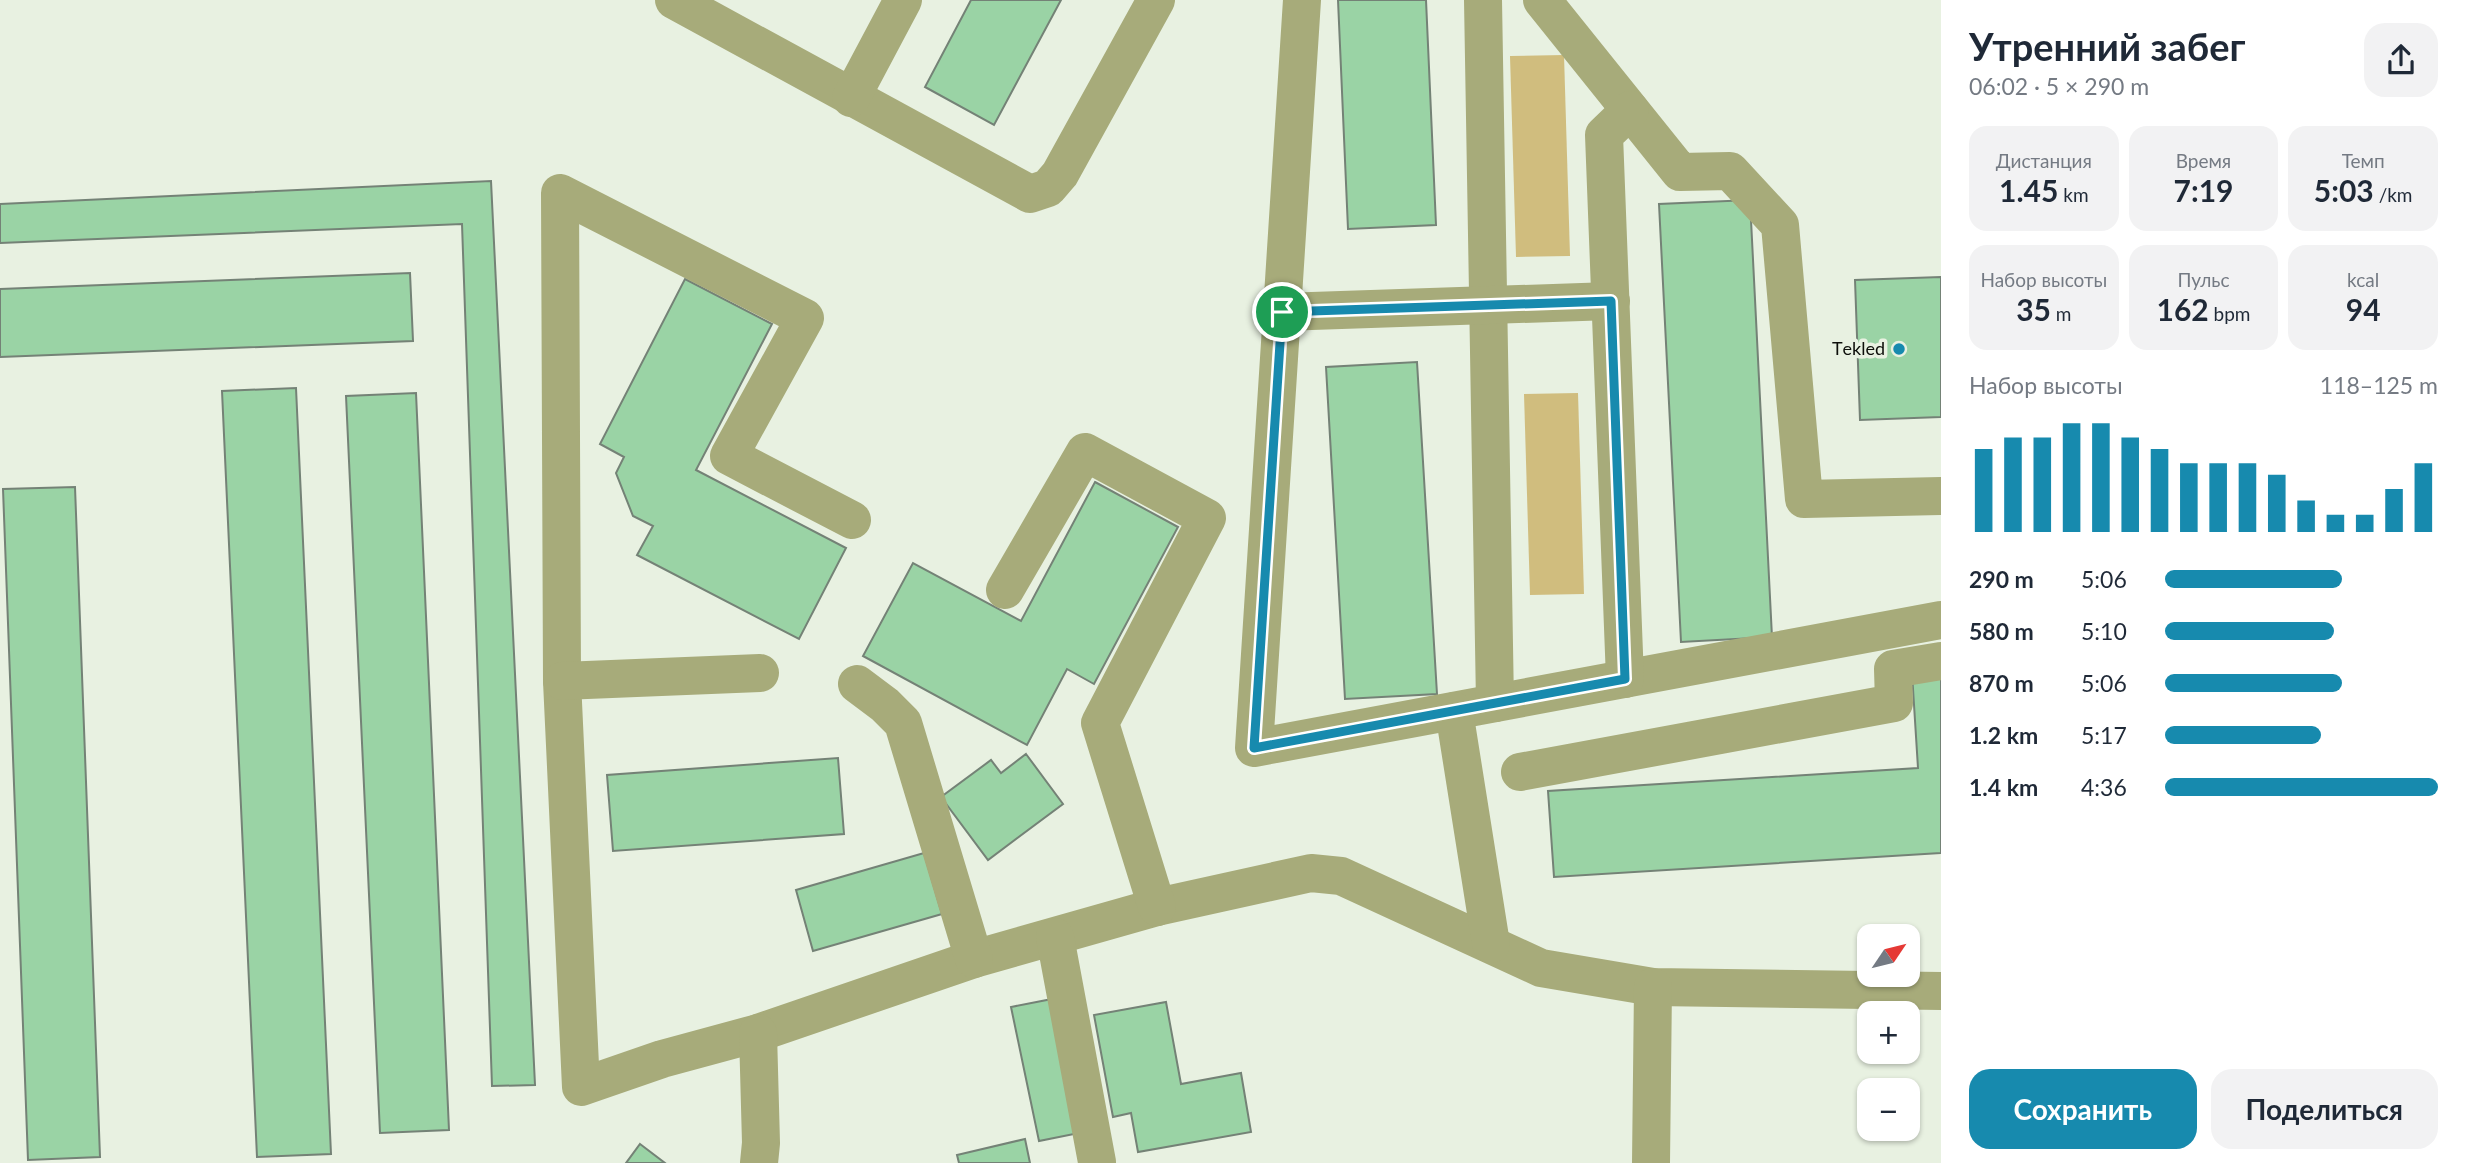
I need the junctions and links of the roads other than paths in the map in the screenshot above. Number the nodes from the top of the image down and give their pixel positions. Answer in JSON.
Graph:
{"nodes":[{"id":1,"x":674,"y":0,"type":"edge"},
{"id":2,"x":903,"y":0,"type":"edge"},
{"id":3,"x":1156,"y":0,"type":"edge"},
{"id":4,"x":1302,"y":0,"type":"edge"},
{"id":5,"x":1483,"y":0,"type":"edge"},
{"id":6,"x":1542,"y":0,"type":"edge"},
{"id":7,"x":851,"y":98,"type":"junction"},
{"id":8,"x":1630,"y":110,"type":"junction"},
{"id":9,"x":1611,"y":301,"type":"junction"},
{"id":10,"x":1488,"y":305,"type":"junction"},
{"id":11,"x":1282,"y":312,"type":"junction"},
{"id":12,"x":1941,"y":496,"type":"edge"},
{"id":13,"x":852,"y":520,"type":"dead end"},
{"id":14,"x":1005,"y":590,"type":"dead end"},
{"id":15,"x":1941,"y":620,"type":"edge"},
{"id":16,"x":1941,"y":661,"type":"edge"},
{"id":17,"x":760,"y":673,"type":"dead end"},
{"id":18,"x":1625,"y":679,"type":"junction"},
{"id":19,"x":562,"y":681,"type":"junction"},
{"id":20,"x":857,"y":684,"type":"dead end"},
{"id":21,"x":1495,"y":703,"type":"junction"},
{"id":22,"x":1454,"y":711,"type":"junction"},
{"id":23,"x":1520,"y":772,"type":"dead end"},
{"id":24,"x":1157,"y":907,"type":"junction"},
{"id":25,"x":1055,"y":937,"type":"junction"},
{"id":26,"x":1491,"y":944,"type":"junction"},
{"id":27,"x":974,"y":959,"type":"junction"},
{"id":28,"x":1653,"y":987,"type":"junction"},
{"id":29,"x":1941,"y":991,"type":"edge"},
{"id":30,"x":758,"y":1033,"type":"junction"},
{"id":31,"x":1097,"y":1161,"type":"edge"},
{"id":32,"x":759,"y":1163,"type":"edge"},
{"id":33,"x":1651,"y":1163,"type":"edge"}],
"edges":[{"from":1,"to":7,"type":"street"},
{"from":2,"to":7,"type":"street"},
{"from":3,"to":7,"type":"street"},
{"from":4,"to":11,"type":"street"},
{"from":5,"to":10,"type":"street"},
{"from":6,"to":8,"type":"street"},
{"from":8,"to":9,"type":"street"},
{"from":8,"to":12,"type":"street"},
{"from":9,"to":10,"type":"street"},
{"from":9,"to":18,"type":"street"},
{"from":10,"to":11,"type":"street"},
{"from":10,"to":21,"type":"street"},
{"from":11,"to":22,"type":"street"},
{"from":13,"to":19,"type":"street"},
{"from":14,"to":24,"type":"street"},
{"from":15,"to":18,"type":"street"},
{"from":16,"to":23,"type":"street"},
{"from":17,"to":19,"type":"street"},
{"from":18,"to":21,"type":"street"},
{"from":19,"to":30,"type":"street"},
{"from":20,"to":27,"type":"street"},
{"from":21,"to":22,"type":"street"},
{"from":22,"to":26,"type":"street"},
{"from":24,"to":25,"type":"street"},
{"from":24,"to":26,"type":"street"},
{"from":25,"to":27,"type":"street"},
{"from":25,"to":31,"type":"street"},
{"from":26,"to":28,"type":"street"},
{"from":27,"to":30,"type":"street"},
{"from":28,"to":29,"type":"street"},
{"from":28,"to":33,"type":"street"},
{"from":30,"to":32,"type":"street"}]}
